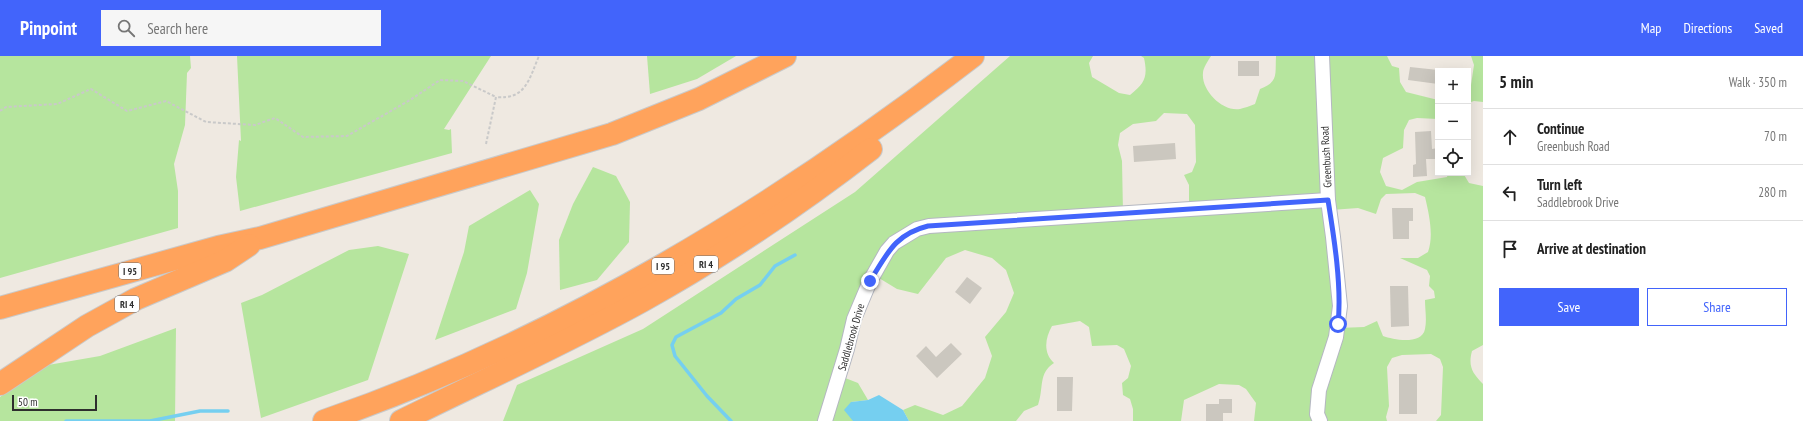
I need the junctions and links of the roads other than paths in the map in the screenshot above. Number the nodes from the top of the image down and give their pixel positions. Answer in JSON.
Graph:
{"nodes":[{"id":1,"x":785,"y":56,"type":"edge"},
{"id":2,"x":973,"y":56,"type":"edge"},
{"id":3,"x":980,"y":56,"type":"edge"},
{"id":4,"x":1322,"y":56,"type":"edge"},
{"id":5,"x":1328,"y":200,"type":"junction"},
{"id":6,"x":260,"y":238,"type":"junction"},
{"id":7,"x":0,"y":308,"type":"edge"},
{"id":8,"x":0,"y":384,"type":"edge"},
{"id":9,"x":324,"y":421,"type":"edge"},
{"id":10,"x":401,"y":421,"type":"edge"},
{"id":11,"x":825,"y":421,"type":"edge"},
{"id":12,"x":1320,"y":421,"type":"edge"}],
"edges":[{"from":1,"to":6,"type":"highway","number":"I 95"},
{"from":2,"to":9,"type":"highway","number":"I 95"},
{"from":3,"to":10,"type":"highway","number":"RI 4"},
{"from":4,"to":5,"type":"street","name":"Greenbush Road"},
{"from":5,"to":11,"type":"street","name":"Saddlebrook Drive"},
{"from":5,"to":12,"type":"street","name":"Greenbush Road"},
{"from":6,"to":7,"type":"highway","number":"I 95"},
{"from":6,"to":8,"type":"highway","number":"RI 4"}]}
